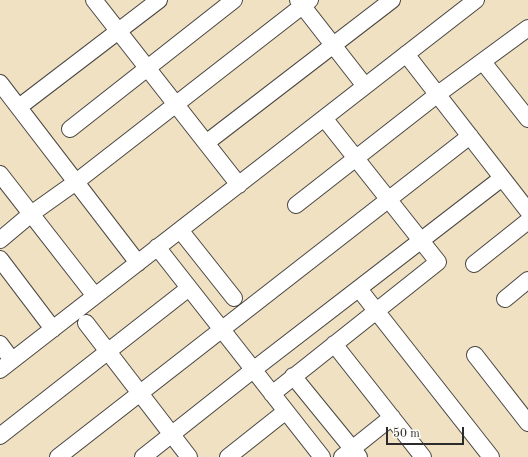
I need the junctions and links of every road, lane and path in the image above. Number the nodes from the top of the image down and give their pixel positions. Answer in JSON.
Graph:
{"nodes":[{"id":1,"x":94,"y":0,"type":"edge"},
{"id":2,"x":159,"y":0,"type":"edge"},
{"id":3,"x":234,"y":0,"type":"edge"},
{"id":4,"x":392,"y":0,"type":"edge"},
{"id":5,"x":476,"y":0,"type":"edge"},
{"id":6,"x":304,"y":2,"type":"edge"},
{"id":7,"x":528,"y":28,"type":"edge"},
{"id":8,"x":118,"y":31,"type":"junction"},
{"id":9,"x":333,"y":45,"type":"junction"},
{"id":10,"x":406,"y":54,"type":"junction"},
{"id":11,"x":483,"y":62,"type":"junction"},
{"id":12,"x":147,"y":68,"type":"junction"},
{"id":13,"x":365,"y":86,"type":"junction"},
{"id":14,"x":2,"y":89,"type":"edge"},
{"id":15,"x":438,"y":94,"type":"junction"},
{"id":16,"x":523,"y":102,"type":"edge"},
{"id":17,"x":175,"y":105,"type":"junction"},
{"id":18,"x":19,"y":107,"type":"junction"},
{"id":19,"x":324,"y":118,"type":"junction"},
{"id":20,"x":528,"y":119,"type":"edge"},
{"id":21,"x":70,"y":129,"type":"dead end"},
{"id":22,"x":470,"y":136,"type":"junction"},
{"id":23,"x":206,"y":143,"type":"junction"},
{"id":24,"x":356,"y":159,"type":"junction"},
{"id":25,"x":0,"y":174,"type":"edge"},
{"id":26,"x":502,"y":178,"type":"junction"},
{"id":27,"x":76,"y":182,"type":"junction"},
{"id":28,"x":239,"y":184,"type":"junction"},
{"id":29,"x":388,"y":199,"type":"junction"},
{"id":30,"x":296,"y":205,"type":"dead end"},
{"id":31,"x":528,"y":211,"type":"edge"},
{"id":32,"x":31,"y":214,"type":"junction"},
{"id":33,"x":528,"y":221,"type":"edge"},
{"id":34,"x":180,"y":230,"type":"junction"},
{"id":35,"x":0,"y":240,"type":"edge"},
{"id":36,"x":421,"y":240,"type":"junction"},
{"id":37,"x":157,"y":248,"type":"junction"},
{"id":38,"x":0,"y":259,"type":"edge"},
{"id":39,"x":138,"y":263,"type":"junction"},
{"id":40,"x":474,"y":264,"type":"dead end"},
{"id":41,"x":528,"y":280,"type":"edge"},
{"id":42,"x":189,"y":288,"type":"junction"},
{"id":43,"x":359,"y":289,"type":"junction"},
{"id":44,"x":95,"y":296,"type":"junction"},
{"id":45,"x":234,"y":298,"type":"dead end"},
{"id":46,"x":505,"y":299,"type":"dead end"},
{"id":47,"x":376,"y":310,"type":"junction"},
{"id":48,"x":86,"y":323,"type":"dead end"},
{"id":49,"x":53,"y":329,"type":"junction"},
{"id":50,"x":222,"y":330,"type":"junction"},
{"id":51,"x":0,"y":344,"type":"edge"},
{"id":52,"x":334,"y":344,"type":"junction"},
{"id":53,"x":108,"y":351,"type":"junction"},
{"id":54,"x":475,"y":355,"type":"dead end"},
{"id":55,"x":6,"y":365,"type":"edge"},
{"id":56,"x":253,"y":370,"type":"junction"},
{"id":57,"x":293,"y":376,"type":"junction"},
{"id":58,"x":140,"y":394,"type":"junction"},
{"id":59,"x":272,"y":394,"type":"junction"},
{"id":60,"x":286,"y":411,"type":"junction"},
{"id":61,"x":392,"y":417,"type":"junction"},
{"id":62,"x":528,"y":423,"type":"edge"},
{"id":63,"x":171,"y":435,"type":"junction"},
{"id":64,"x":0,"y":436,"type":"edge"},
{"id":65,"x":351,"y":454,"type":"edge"},
{"id":66,"x":318,"y":455,"type":"edge"},
{"id":67,"x":58,"y":457,"type":"edge"},
{"id":68,"x":143,"y":457,"type":"edge"},
{"id":69,"x":189,"y":457,"type":"edge"},
{"id":70,"x":228,"y":457,"type":"edge"},
{"id":71,"x":423,"y":457,"type":"edge"},
{"id":72,"x":491,"y":457,"type":"edge"}],
"edges":[{"from":1,"to":8,"type":"street"},
{"from":2,"to":8,"type":"street"},
{"from":3,"to":12,"type":"street"},
{"from":4,"to":9,"type":"street"},
{"from":5,"to":10,"type":"street"},
{"from":6,"to":9,"type":"street"},
{"from":6,"to":17,"type":"street"},
{"from":7,"to":11,"type":"street"},
{"from":8,"to":12,"type":"street"},
{"from":8,"to":18,"type":"street"},
{"from":9,"to":13,"type":"street"},
{"from":9,"to":23,"type":"street"},
{"from":10,"to":13,"type":"street"},
{"from":10,"to":15,"type":"street"},
{"from":11,"to":15,"type":"street"},
{"from":11,"to":16,"type":"street"},
{"from":12,"to":17,"type":"street"},
{"from":12,"to":21,"type":"street"},
{"from":13,"to":19,"type":"street"},
{"from":14,"to":18,"type":"street"},
{"from":15,"to":22,"type":"street"},
{"from":15,"to":24,"type":"street"},
{"from":16,"to":20,"type":"street"},
{"from":17,"to":23,"type":"street"},
{"from":17,"to":27,"type":"street"},
{"from":18,"to":27,"type":"street"},
{"from":19,"to":24,"type":"street"},
{"from":19,"to":28,"type":"street"},
{"from":22,"to":26,"type":"street"},
{"from":22,"to":29,"type":"street"},
{"from":23,"to":28,"type":"street"},
{"from":24,"to":29,"type":"street"},
{"from":24,"to":30,"type":"street"},
{"from":25,"to":32,"type":"street"},
{"from":26,"to":31,"type":"street"},
{"from":26,"to":36,"type":"street"},
{"from":27,"to":32,"type":"street"},
{"from":27,"to":39,"type":"street"},
{"from":28,"to":34,"type":"street"},
{"from":29,"to":36,"type":"street"},
{"from":29,"to":50,"type":"street"},
{"from":32,"to":35,"type":"street"},
{"from":32,"to":44,"type":"street"},
{"from":33,"to":40,"type":"street"},
{"from":34,"to":37,"type":"street"},
{"from":34,"to":45,"type":"street"},
{"from":36,"to":43,"type":"street"},
{"from":36,"to":47,"type":"street"},
{"from":37,"to":39,"type":"street"},
{"from":37,"to":42,"type":"street"},
{"from":38,"to":49,"type":"street"},
{"from":39,"to":44,"type":"street"},
{"from":41,"to":46,"type":"street"},
{"from":42,"to":50,"type":"street"},
{"from":42,"to":53,"type":"street"},
{"from":43,"to":47,"type":"street"},
{"from":43,"to":56,"type":"street"},
{"from":44,"to":49,"type":"street"},
{"from":47,"to":52,"type":"street"},
{"from":47,"to":72,"type":"street"},
{"from":48,"to":53,"type":"street"},
{"from":49,"to":55,"type":"street"},
{"from":50,"to":56,"type":"street"},
{"from":50,"to":58,"type":"street"},
{"from":51,"to":55,"type":"street"},
{"from":52,"to":57,"type":"street"},
{"from":52,"to":61,"type":"street"},
{"from":53,"to":58,"type":"street"},
{"from":53,"to":64,"type":"street"},
{"from":54,"to":62,"type":"street"},
{"from":56,"to":59,"type":"street"},
{"from":56,"to":63,"type":"street"},
{"from":57,"to":59,"type":"street"},
{"from":57,"to":65,"type":"street"},
{"from":58,"to":63,"type":"street"},
{"from":58,"to":67,"type":"street"},
{"from":59,"to":60,"type":"street"},
{"from":60,"to":66,"type":"street"},
{"from":60,"to":70,"type":"street"},
{"from":61,"to":65,"type":"street"},
{"from":61,"to":71,"type":"street"},
{"from":63,"to":68,"type":"street"},
{"from":63,"to":69,"type":"street"}]}
